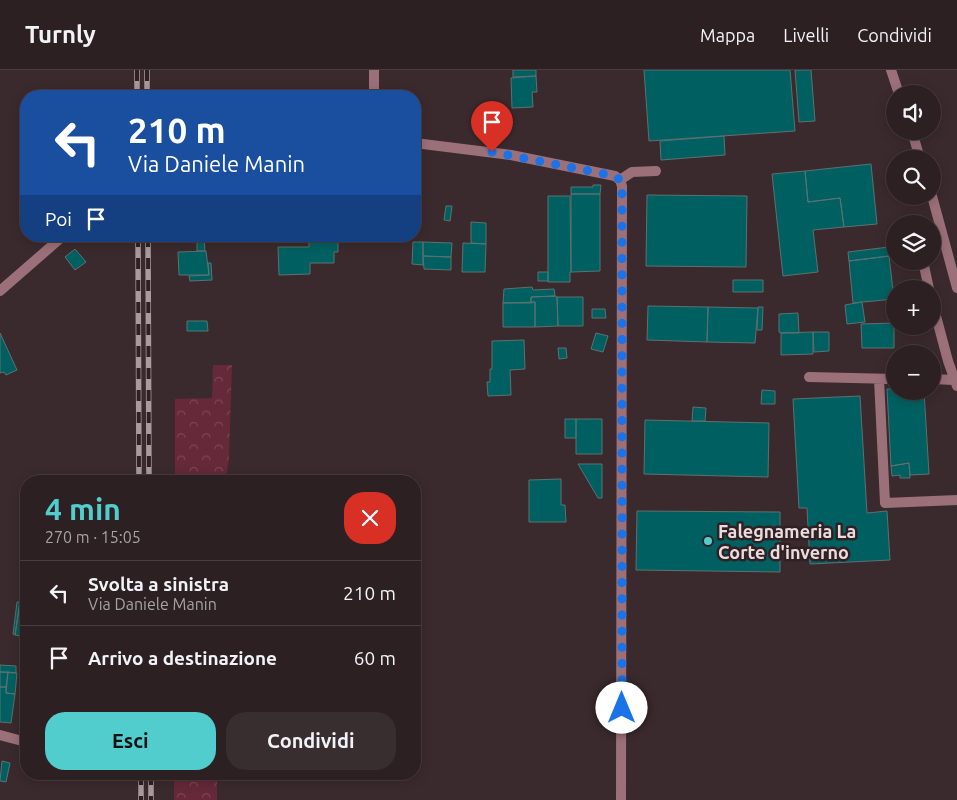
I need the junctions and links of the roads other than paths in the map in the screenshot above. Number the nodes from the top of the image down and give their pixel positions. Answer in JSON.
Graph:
{"nodes":[{"id":1,"x":374,"y":70,"type":"edge"},
{"id":2,"x":891,"y":70,"type":"edge"},
{"id":3,"x":896,"y":85,"type":"edge"},
{"id":4,"x":374,"y":90,"type":"edge"},
{"id":5,"x":421,"y":144,"type":"edge"},
{"id":6,"x":656,"y":171,"type":"dead end"},
{"id":7,"x":620,"y":180,"type":"junction"},
{"id":8,"x":934,"y":205,"type":"edge"},
{"id":9,"x":56,"y":242,"type":"edge"},
{"id":10,"x":957,"y":288,"type":"edge"},
{"id":11,"x":0,"y":291,"type":"edge"},
{"id":12,"x":941,"y":332,"type":"edge"},
{"id":13,"x":809,"y":377,"type":"dead end"},
{"id":14,"x":879,"y":379,"type":"junction"},
{"id":15,"x":886,"y":379,"type":"edge"},
{"id":16,"x":941,"y":380,"type":"edge"},
{"id":17,"x":956,"y":383,"type":"edge"},
{"id":18,"x":957,"y":500,"type":"edge"},
{"id":19,"x":0,"y":735,"type":"edge"},
{"id":20,"x":20,"y":740,"type":"edge"},
{"id":21,"x":621,"y":800,"type":"edge"}],
"edges":[{"from":1,"to":4,"type":"street"},
{"from":2,"to":3,"type":"street"},
{"from":5,"to":7,"type":"street"},
{"from":6,"to":7,"type":"street"},
{"from":7,"to":21,"type":"street"},
{"from":8,"to":10,"type":"street"},
{"from":9,"to":11,"type":"street"},
{"from":12,"to":17,"type":"street"},
{"from":13,"to":14,"type":"street"},
{"from":14,"to":15,"type":"street"},
{"from":14,"to":18,"type":"street"},
{"from":16,"to":17,"type":"street"},
{"from":19,"to":20,"type":"street"}]}
